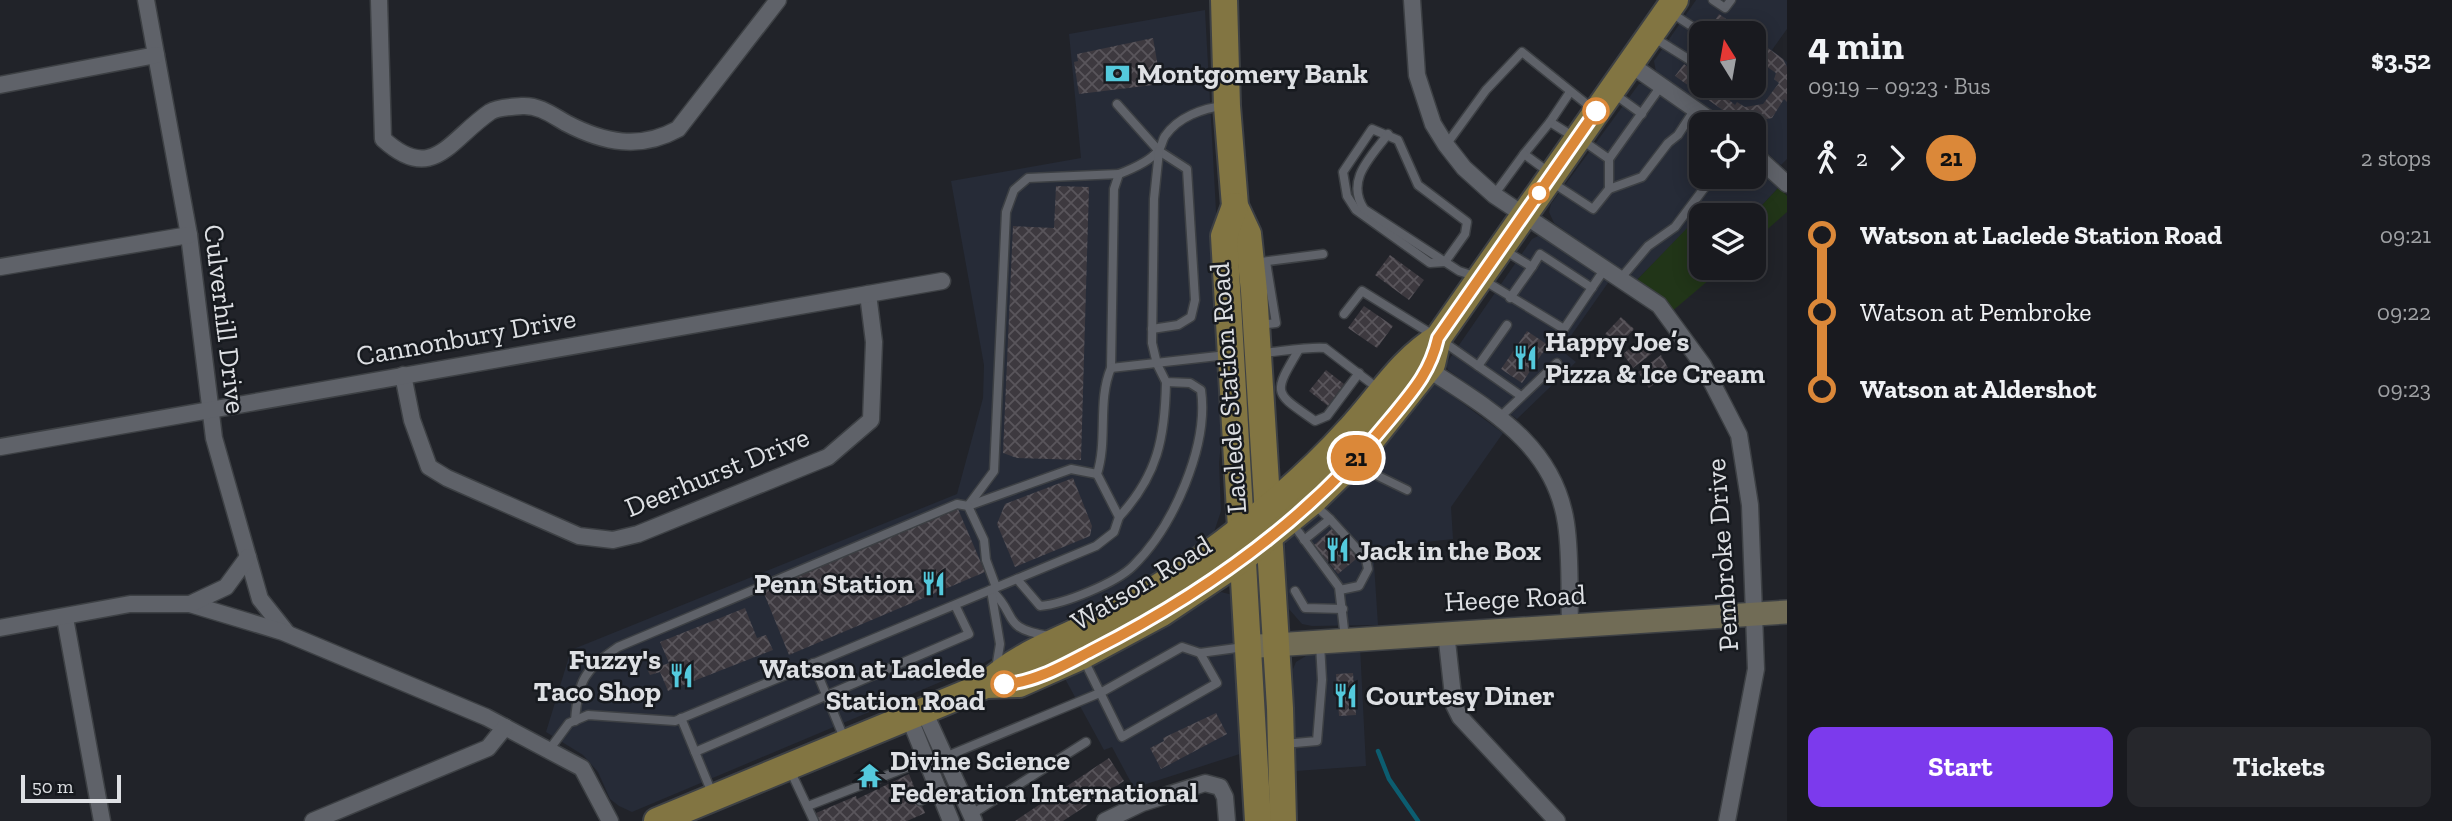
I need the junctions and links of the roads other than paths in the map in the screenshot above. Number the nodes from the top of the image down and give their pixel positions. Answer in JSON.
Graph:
{"nodes":[{"id":1,"x":146,"y":0,"type":"edge"},
{"id":2,"x":379,"y":0,"type":"edge"},
{"id":3,"x":778,"y":0,"type":"edge"},
{"id":4,"x":1224,"y":0,"type":"edge"},
{"id":5,"x":1412,"y":0,"type":"edge"},
{"id":6,"x":1713,"y":0,"type":"edge"},
{"id":7,"x":1731,"y":0,"type":"edge"},
{"id":8,"x":1671,"y":5,"type":"edge"},
{"id":9,"x":1689,"y":21,"type":"edge"},
{"id":10,"x":1650,"y":35,"type":"junction"},
{"id":11,"x":156,"y":55,"type":"junction"},
{"id":12,"x":1689,"y":59,"type":"edge"},
{"id":13,"x":1630,"y":64,"type":"junction"},
{"id":14,"x":0,"y":85,"type":"edge"},
{"id":15,"x":1661,"y":86,"type":"junction"},
{"id":16,"x":1570,"y":92,"type":"junction"},
{"id":17,"x":1603,"y":101,"type":"junction"},
{"id":18,"x":1117,"y":104,"type":"dead end"},
{"id":19,"x":1227,"y":106,"type":"junction"},
{"id":20,"x":1695,"y":109,"type":"junction"},
{"id":21,"x":1699,"y":112,"type":"edge"},
{"id":22,"x":1642,"y":114,"type":"junction"},
{"id":23,"x":1550,"y":121,"type":"junction"},
{"id":24,"x":1388,"y":134,"type":"junction"},
{"id":25,"x":1577,"y":138,"type":"junction"},
{"id":26,"x":1446,"y":145,"type":"junction"},
{"id":27,"x":1159,"y":151,"type":"junction"},
{"id":28,"x":1524,"y":154,"type":"junction"},
{"id":29,"x":1609,"y":159,"type":"junction"},
{"id":30,"x":1766,"y":165,"type":"edge"},
{"id":31,"x":1119,"y":174,"type":"junction"},
{"id":32,"x":1550,"y":177,"type":"junction"},
{"id":33,"x":1787,"y":184,"type":"edge"},
{"id":34,"x":1609,"y":189,"type":"junction"},
{"id":35,"x":1704,"y":189,"type":"edge"},
{"id":36,"x":1494,"y":195,"type":"junction"},
{"id":37,"x":1235,"y":206,"type":"junction"},
{"id":38,"x":1524,"y":214,"type":"junction"},
{"id":39,"x":189,"y":235,"type":"junction"},
{"id":40,"x":1501,"y":248,"type":"junction"},
{"id":41,"x":1323,"y":254,"type":"dead end"},
{"id":42,"x":1259,"y":262,"type":"junction"},
{"id":43,"x":1445,"y":262,"type":"junction"},
{"id":44,"x":0,"y":267,"type":"edge"},
{"id":45,"x":1532,"y":267,"type":"junction"},
{"id":46,"x":1606,"y":267,"type":"junction"},
{"id":47,"x":1480,"y":278,"type":"junction"},
{"id":48,"x":1621,"y":278,"type":"junction"},
{"id":49,"x":942,"y":281,"type":"dead end"},
{"id":50,"x":1592,"y":288,"type":"junction"},
{"id":51,"x":868,"y":294,"type":"junction"},
{"id":52,"x":1510,"y":298,"type":"junction"},
{"id":53,"x":1344,"y":314,"type":"dead end"},
{"id":54,"x":1507,"y":325,"type":"dead end"},
{"id":55,"x":1152,"y":329,"type":"junction"},
{"id":56,"x":1438,"y":338,"type":"junction"},
{"id":57,"x":1298,"y":351,"type":"junction"},
{"id":58,"x":1258,"y":353,"type":"junction"},
{"id":59,"x":1230,"y":354,"type":"junction"},
{"id":60,"x":1557,"y":363,"type":"dead end"},
{"id":61,"x":1157,"y":364,"type":"junction"},
{"id":62,"x":1478,"y":366,"type":"junction"},
{"id":63,"x":1111,"y":368,"type":"junction"},
{"id":64,"x":1428,"y":369,"type":"junction"},
{"id":65,"x":1359,"y":373,"type":"junction"},
{"id":66,"x":403,"y":375,"type":"junction"},
{"id":67,"x":1166,"y":382,"type":"junction"},
{"id":68,"x":1383,"y":392,"type":"junction"},
{"id":69,"x":1521,"y":396,"type":"junction"},
{"id":70,"x":210,"y":408,"type":"junction"},
{"id":71,"x":1498,"y":419,"type":"junction"},
{"id":72,"x":1263,"y":440,"type":"junction"},
{"id":73,"x":0,"y":447,"type":"edge"},
{"id":74,"x":1358,"y":457,"type":"junction"},
{"id":75,"x":1322,"y":458,"type":"junction"},
{"id":76,"x":1097,"y":474,"type":"junction"},
{"id":77,"x":1407,"y":490,"type":"dead end"},
{"id":78,"x":968,"y":506,"type":"junction"},
{"id":79,"x":1267,"y":509,"type":"junction"},
{"id":80,"x":1321,"y":511,"type":"junction"},
{"id":81,"x":1119,"y":517,"type":"junction"},
{"id":82,"x":1298,"y":530,"type":"junction"},
{"id":83,"x":1240,"y":531,"type":"junction"},
{"id":84,"x":1269,"y":538,"type":"junction"},
{"id":85,"x":248,"y":557,"type":"junction"},
{"id":86,"x":1241,"y":560,"type":"junction"},
{"id":87,"x":1017,"y":579,"type":"junction"},
{"id":88,"x":994,"y":588,"type":"junction"},
{"id":89,"x":1340,"y":590,"type":"junction"},
{"id":90,"x":1295,"y":591,"type":"dead end"},
{"id":91,"x":190,"y":604,"type":"junction"},
{"id":92,"x":955,"y":605,"type":"junction"},
{"id":93,"x":1343,"y":609,"type":"junction"},
{"id":94,"x":1787,"y":612,"type":"edge"},
{"id":95,"x":1754,"y":614,"type":"junction"},
{"id":96,"x":65,"y":618,"type":"junction"},
{"id":97,"x":1570,"y":625,"type":"junction"},
{"id":98,"x":0,"y":628,"type":"edge"},
{"id":99,"x":1446,"y":632,"type":"junction"},
{"id":100,"x":287,"y":633,"type":"junction"},
{"id":101,"x":1345,"y":639,"type":"junction"},
{"id":102,"x":1320,"y":641,"type":"junction"},
{"id":103,"x":1276,"y":644,"type":"junction"},
{"id":104,"x":1073,"y":647,"type":"junction"},
{"id":105,"x":1247,"y":647,"type":"junction"},
{"id":106,"x":1200,"y":653,"type":"junction"},
{"id":107,"x":813,"y":663,"type":"junction"},
{"id":108,"x":990,"y":682,"type":"junction"},
{"id":109,"x":1102,"y":692,"type":"junction"},
{"id":110,"x":827,"y":696,"type":"junction"},
{"id":111,"x":916,"y":714,"type":"junction"},
{"id":112,"x":681,"y":718,"type":"junction"},
{"id":113,"x":575,"y":721,"type":"junction"},
{"id":114,"x":505,"y":727,"type":"junction"},
{"id":115,"x":1086,"y":742,"type":"dead end"},
{"id":116,"x":846,"y":743,"type":"junction"},
{"id":117,"x":1281,"y":744,"type":"junction"},
{"id":118,"x":549,"y":750,"type":"junction"},
{"id":119,"x":695,"y":752,"type":"junction"},
{"id":120,"x":945,"y":758,"type":"junction"},
{"id":121,"x":927,"y":762,"type":"junction"},
{"id":122,"x":789,"y":767,"type":"junction"},
{"id":123,"x":940,"y":793,"type":"junction"},
{"id":124,"x":713,"y":797,"type":"junction"},
{"id":125,"x":920,"y":801,"type":"dead end"},
{"id":126,"x":808,"y":806,"type":"junction"},
{"id":127,"x":973,"y":818,"type":"edge"},
{"id":128,"x":102,"y":821,"type":"edge"},
{"id":129,"x":313,"y":821,"type":"edge"},
{"id":130,"x":610,"y":821,"type":"edge"},
{"id":131,"x":657,"y":821,"type":"edge"},
{"id":132,"x":814,"y":821,"type":"edge"},
{"id":133,"x":951,"y":821,"type":"edge"},
{"id":134,"x":1105,"y":821,"type":"edge"},
{"id":135,"x":1227,"y":821,"type":"edge"},
{"id":136,"x":1258,"y":821,"type":"edge"},
{"id":137,"x":1283,"y":821,"type":"edge"},
{"id":138,"x":1557,"y":821,"type":"edge"},
{"id":139,"x":1727,"y":821,"type":"edge"}],
"edges":[{"from":1,"to":11,"type":"street","name":"Culverhill Drive"},
{"from":2,"to":3,"type":"street"},
{"from":4,"to":19,"type":"main road","name":"Laclede Station Road"},
{"from":5,"to":26,"type":"street","name":"Pembroke Drive"},
{"from":6,"to":7,"type":"lane"},
{"from":8,"to":9,"type":"lane"},
{"from":8,"to":10,"type":"main road","name":"Watson Road"},
{"from":10,"to":12,"type":"lane"},
{"from":10,"to":13,"type":"main road","name":"Watson Road"},
{"from":11,"to":14,"type":"street"},
{"from":11,"to":39,"type":"street","name":"Culverhill Drive"},
{"from":13,"to":15,"type":"street"},
{"from":13,"to":17,"type":"main road","name":"Watson Road"},
{"from":15,"to":20,"type":"street"},
{"from":15,"to":22,"type":"lane"},
{"from":16,"to":17,"type":"lane"},
{"from":16,"to":23,"type":"lane"},
{"from":16,"to":26,"type":"lane"},
{"from":17,"to":22,"type":"lane"},
{"from":17,"to":25,"type":"main road","name":"Watson Road"},
{"from":18,"to":27,"type":"lane"},
{"from":19,"to":27,"type":"lane"},
{"from":19,"to":37,"type":"main road","name":"Laclede Station Road"},
{"from":20,"to":21,"type":"street"},
{"from":20,"to":34,"type":"lane"},
{"from":22,"to":29,"type":"lane"},
{"from":23,"to":25,"type":"lane"},
{"from":23,"to":28,"type":"lane"},
{"from":24,"to":43,"type":"lane"},
{"from":24,"to":43,"type":"lane"},
{"from":24,"to":43,"type":"lane"},
{"from":25,"to":29,"type":"lane"},
{"from":25,"to":32,"type":"main road","name":"Watson Road"},
{"from":26,"to":36,"type":"street","name":"Pembroke Drive"},
{"from":27,"to":31,"type":"lane"},
{"from":27,"to":55,"type":"lane"},
{"from":27,"to":55,"type":"lane"},
{"from":28,"to":32,"type":"lane"},
{"from":28,"to":36,"type":"lane"},
{"from":29,"to":34,"type":"lane"},
{"from":30,"to":33,"type":"street"},
{"from":31,"to":63,"type":"lane"},
{"from":31,"to":78,"type":"lane"},
{"from":32,"to":34,"type":"lane"},
{"from":32,"to":38,"type":"main road","name":"Watson Road"},
{"from":35,"to":48,"type":"lane"},
{"from":36,"to":38,"type":"street","name":"Pembroke Drive"},
{"from":37,"to":42,"type":"main road","name":"Laclede Station Road"},
{"from":37,"to":59,"type":"main road","name":"Laclede Station Road"},
{"from":38,"to":40,"type":"main road","name":"Watson Road"},
{"from":38,"to":46,"type":"street","name":"Pembroke Drive"},
{"from":39,"to":44,"type":"street"},
{"from":39,"to":70,"type":"street","name":"Culverhill Drive"},
{"from":40,"to":45,"type":"lane"},
{"from":40,"to":47,"type":"main road","name":"Watson Road"},
{"from":41,"to":42,"type":"lane"},
{"from":42,"to":58,"type":"main road","name":"Laclede Station Road"},
{"from":43,"to":47,"type":"lane"},
{"from":45,"to":50,"type":"lane"},
{"from":45,"to":52,"type":"lane"},
{"from":46,"to":48,"type":"street","name":"Pembroke Drive"},
{"from":46,"to":50,"type":"lane"},
{"from":47,"to":52,"type":"lane"},
{"from":47,"to":56,"type":"main road","name":"Watson Road"},
{"from":48,"to":95,"type":"street","name":"Pembroke Drive"},
{"from":49,"to":51,"type":"street","name":"Cannonbury Drive"},
{"from":50,"to":52,"type":"lane"},
{"from":51,"to":66,"type":"street","name":"Cannonbury Drive"},
{"from":51,"to":66,"type":"street","name":"Deerhurst Drive"},
{"from":53,"to":56,"type":"lane"},
{"from":54,"to":62,"type":"lane"},
{"from":55,"to":61,"type":"lane"},
{"from":56,"to":62,"type":"lane"},
{"from":56,"to":64,"type":"main road","name":"Watson Road"},
{"from":56,"to":68,"type":"main road","name":"Watson Road"},
{"from":57,"to":58,"type":"lane"},
{"from":57,"to":65,"type":"lane"},
{"from":57,"to":65,"type":"lane"},
{"from":58,"to":72,"type":"main road","name":"Laclede Station Road"},
{"from":59,"to":61,"type":"lane"},
{"from":59,"to":83,"type":"main road","name":"Laclede Station Road"},
{"from":60,"to":69,"type":"lane"},
{"from":61,"to":63,"type":"lane"},
{"from":61,"to":67,"type":"lane"},
{"from":62,"to":69,"type":"lane"},
{"from":63,"to":76,"type":"lane"},
{"from":64,"to":71,"type":"street"},
{"from":64,"to":74,"type":"main road","name":"Watson Road"},
{"from":65,"to":68,"type":"lane"},
{"from":66,"to":70,"type":"street","name":"Cannonbury Drive"},
{"from":67,"to":81,"type":"lane"},
{"from":67,"to":87,"type":"lane"},
{"from":68,"to":75,"type":"main road","name":"Watson Road"},
{"from":69,"to":71,"type":"lane"},
{"from":70,"to":73,"type":"street","name":"Cannonbury Drive"},
{"from":70,"to":85,"type":"street","name":"Culverhill Drive"},
{"from":71,"to":97,"type":"street"},
{"from":72,"to":75,"type":"main road"},
{"from":72,"to":79,"type":"main road","name":"Laclede Station Road"},
{"from":74,"to":77,"type":"lane"},
{"from":74,"to":80,"type":"main road","name":"Watson Road"},
{"from":75,"to":79,"type":"main road","name":"Watson Road"},
{"from":76,"to":78,"type":"lane"},
{"from":76,"to":81,"type":"lane"},
{"from":78,"to":88,"type":"lane"},
{"from":78,"to":113,"type":"lane"},
{"from":79,"to":83,"type":"main road","name":"Watson Road"},
{"from":79,"to":84,"type":"main road","name":"Laclede Station Road"},
{"from":80,"to":82,"type":"main road","name":"Watson Road"},
{"from":80,"to":89,"type":"lane"},
{"from":81,"to":87,"type":"lane"},
{"from":82,"to":84,"type":"main road","name":"Watson Road"},
{"from":82,"to":89,"type":"lane"},
{"from":83,"to":86,"type":"main road","name":"Laclede Station Road"},
{"from":83,"to":104,"type":"main road","name":"Watson Road"},
{"from":84,"to":86,"type":"main road","name":"Watson Road"},
{"from":84,"to":103,"type":"main road","name":"Laclede Station Road"},
{"from":85,"to":91,"type":"street"},
{"from":85,"to":100,"type":"street","name":"Culverhill Drive"},
{"from":86,"to":104,"type":"main road","name":"Watson Road"},
{"from":86,"to":105,"type":"main road","name":"Laclede Station Road"},
{"from":87,"to":88,"type":"lane"},
{"from":88,"to":92,"type":"lane"},
{"from":88,"to":104,"type":"lane"},
{"from":88,"to":108,"type":"lane"},
{"from":89,"to":93,"type":"lane"},
{"from":90,"to":93,"type":"lane"},
{"from":91,"to":96,"type":"street"},
{"from":91,"to":100,"type":"street","name":"Culverhill Drive"},
{"from":92,"to":107,"type":"lane"},
{"from":92,"to":110,"type":"lane"},
{"from":93,"to":101,"type":"lane"},
{"from":94,"to":95,"type":"street","name":"Heege Road"},
{"from":95,"to":97,"type":"street","name":"Heege Road"},
{"from":95,"to":139,"type":"street","name":"Pembroke Drive"},
{"from":96,"to":98,"type":"street"},
{"from":96,"to":128,"type":"street"},
{"from":97,"to":99,"type":"street","name":"Heege Road"},
{"from":99,"to":101,"type":"street","name":"Heege Road"},
{"from":99,"to":138,"type":"street"},
{"from":100,"to":114,"type":"street","name":"Culverhill Drive"},
{"from":101,"to":102,"type":"street","name":"Heege Road"},
{"from":102,"to":103,"type":"street","name":"Heege Road"},
{"from":102,"to":117,"type":"lane"},
{"from":103,"to":105,"type":"street","name":"Heege Road"},
{"from":103,"to":117,"type":"main road","name":"Laclede Station Road"},
{"from":104,"to":108,"type":"main road","name":"Watson Road"},
{"from":104,"to":109,"type":"lane"},
{"from":105,"to":106,"type":"lane"},
{"from":105,"to":136,"type":"main road","name":"Laclede Station Road"},
{"from":106,"to":109,"type":"lane"},
{"from":106,"to":109,"type":"lane"},
{"from":107,"to":110,"type":"lane"},
{"from":107,"to":112,"type":"lane"},
{"from":108,"to":111,"type":"main road","name":"Watson Road"},
{"from":109,"to":120,"type":"lane"},
{"from":110,"to":116,"type":"lane"},
{"from":110,"to":119,"type":"lane"},
{"from":111,"to":116,"type":"main road","name":"Watson Road"},
{"from":111,"to":120,"type":"street"},
{"from":111,"to":121,"type":"street"},
{"from":112,"to":113,"type":"lane"},
{"from":112,"to":119,"type":"lane"},
{"from":113,"to":118,"type":"lane"},
{"from":114,"to":118,"type":"street","name":"Culverhill Drive"},
{"from":114,"to":129,"type":"street"},
{"from":115,"to":127,"type":"lane"},
{"from":116,"to":122,"type":"main road","name":"Watson Road"},
{"from":117,"to":137,"type":"main road","name":"Laclede Station Road"},
{"from":118,"to":130,"type":"street","name":"Culverhill Drive"},
{"from":119,"to":124,"type":"lane"},
{"from":120,"to":121,"type":"lane"},
{"from":120,"to":127,"type":"street"},
{"from":121,"to":123,"type":"street"},
{"from":121,"to":126,"type":"lane"},
{"from":122,"to":124,"type":"main road","name":"Watson Road"},
{"from":122,"to":126,"type":"lane"},
{"from":123,"to":125,"type":"lane"},
{"from":123,"to":133,"type":"street"},
{"from":124,"to":131,"type":"main road","name":"Watson Road"},
{"from":126,"to":132,"type":"lane"},
{"from":134,"to":135,"type":"street"}]}
